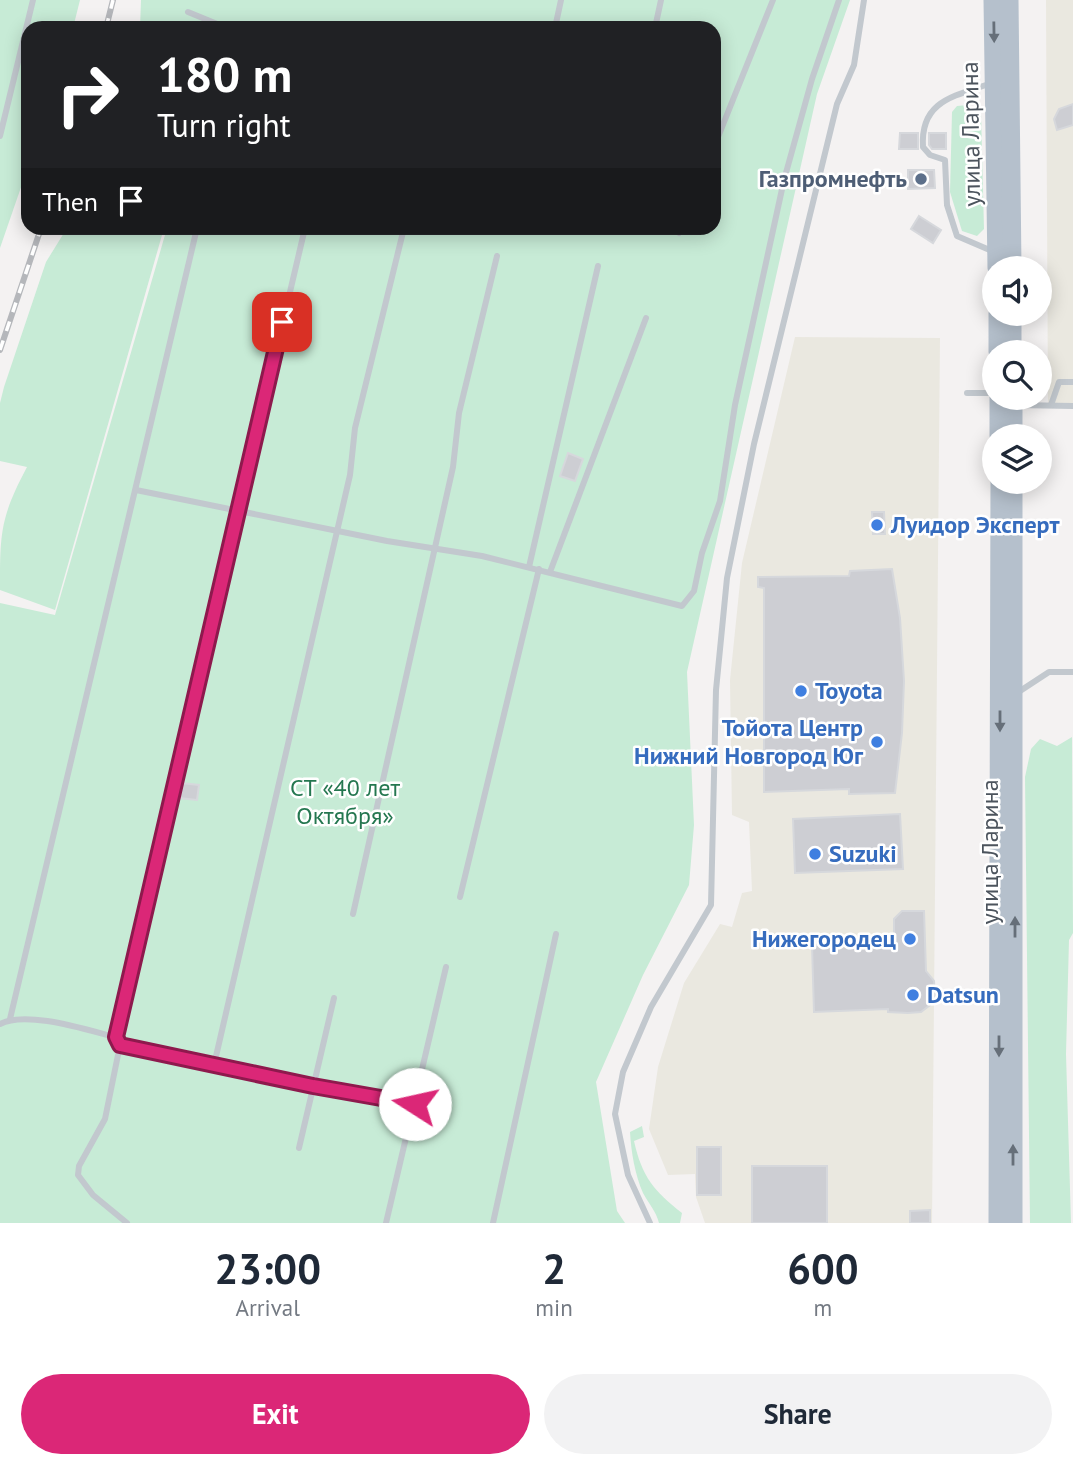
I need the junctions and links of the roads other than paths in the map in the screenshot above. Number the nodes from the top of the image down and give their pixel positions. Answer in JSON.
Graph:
{"nodes":[{"id":1,"x":33,"y":0,"type":"edge"},
{"id":2,"x":561,"y":0,"type":"edge"},
{"id":3,"x":661,"y":0,"type":"edge"},
{"id":4,"x":773,"y":0,"type":"edge"},
{"id":5,"x":839,"y":0,"type":"edge"},
{"id":6,"x":864,"y":0,"type":"edge"},
{"id":7,"x":993,"y":0,"type":"edge"},
{"id":8,"x":1009,"y":0,"type":"edge"},
{"id":9,"x":188,"y":12,"type":"dead end"},
{"id":10,"x":28,"y":21,"type":"edge"},
{"id":11,"x":210,"y":21,"type":"edge"},
{"id":12,"x":556,"y":21,"type":"edge"},
{"id":13,"x":656,"y":21,"type":"edge"},
{"id":14,"x":21,"y":49,"type":"edge"},
{"id":15,"x":1000,"y":70,"type":"junction"},
{"id":16,"x":721,"y":130,"type":"edge"},
{"id":17,"x":0,"y":136,"type":"edge"},
{"id":18,"x":195,"y":235,"type":"edge"},
{"id":19,"x":303,"y":235,"type":"edge"},
{"id":20,"x":402,"y":235,"type":"edge"},
{"id":21,"x":497,"y":256,"type":"dead end"},
{"id":22,"x":990,"y":256,"type":"edge"},
{"id":23,"x":997,"y":256,"type":"edge"},
{"id":24,"x":1011,"y":256,"type":"edge"},
{"id":25,"x":598,"y":266,"type":"dead end"},
{"id":26,"x":646,"y":318,"type":"dead end"},
{"id":27,"x":1073,"y":382,"type":"edge"},
{"id":28,"x":967,"y":393,"type":"dead end"},
{"id":29,"x":982,"y":393,"type":"edge"},
{"id":30,"x":1052,"y":402,"type":"edge"},
{"id":31,"x":1052,"y":405,"type":"edge"},
{"id":32,"x":1073,"y":406,"type":"edge"},
{"id":33,"x":136,"y":490,"type":"junction"},
{"id":34,"x":1000,"y":494,"type":"edge"},
{"id":35,"x":1013,"y":494,"type":"edge"},
{"id":36,"x":237,"y":511,"type":"junction"},
{"id":37,"x":337,"y":530,"type":"junction"},
{"id":38,"x":435,"y":548,"type":"junction"},
{"id":39,"x":529,"y":567,"type":"junction"},
{"id":40,"x":539,"y":569,"type":"junction"},
{"id":41,"x":550,"y":572,"type":"junction"},
{"id":42,"x":1073,"y":672,"type":"edge"},
{"id":43,"x":1015,"y":694,"type":"junction"},
{"id":44,"x":460,"y":897,"type":"dead end"},
{"id":45,"x":354,"y":914,"type":"dead end"},
{"id":46,"x":556,"y":934,"type":"dead end"},
{"id":47,"x":446,"y":967,"type":"dead end"},
{"id":48,"x":334,"y":998,"type":"dead end"},
{"id":49,"x":10,"y":1019,"type":"junction"},
{"id":50,"x":0,"y":1024,"type":"edge"},
{"id":51,"x":116,"y":1037,"type":"junction"},
{"id":52,"x":120,"y":1045,"type":"junction"},
{"id":53,"x":214,"y":1065,"type":"junction"},
{"id":54,"x":313,"y":1086,"type":"junction"},
{"id":55,"x":415,"y":1104,"type":"junction"},
{"id":56,"x":299,"y":1148,"type":"dead end"},
{"id":57,"x":127,"y":1223,"type":"edge"},
{"id":58,"x":386,"y":1223,"type":"edge"},
{"id":59,"x":493,"y":1223,"type":"edge"},
{"id":60,"x":650,"y":1223,"type":"edge"},
{"id":61,"x":998,"y":1223,"type":"edge"},
{"id":62,"x":1013,"y":1223,"type":"edge"}],
"edges":[{"from":1,"to":10,"type":"lane"},
{"from":2,"to":12,"type":"lane"},
{"from":3,"to":13,"type":"lane"},
{"from":4,"to":16,"type":"lane"},
{"from":5,"to":41,"type":"lane"},
{"from":6,"to":60,"type":"lane"},
{"from":7,"to":15,"type":"main road","name":"улица Ларина","one_way":true},
{"from":8,"to":15,"type":"main road","name":"улица Ларина"},
{"from":9,"to":11,"type":"lane"},
{"from":14,"to":17,"type":"lane"},
{"from":15,"to":22,"type":"lane"},
{"from":15,"to":23,"type":"main road","name":"улица Ларина"},
{"from":15,"to":24,"type":"main road","name":"улица Ларина"},
{"from":18,"to":33,"type":"lane"},
{"from":19,"to":36,"type":"lane"},
{"from":20,"to":37,"type":"lane"},
{"from":21,"to":38,"type":"lane"},
{"from":25,"to":39,"type":"lane"},
{"from":26,"to":41,"type":"lane"},
{"from":27,"to":30,"type":"lane"},
{"from":28,"to":29,"type":"lane"},
{"from":31,"to":32,"type":"lane"},
{"from":33,"to":36,"type":"lane"},
{"from":33,"to":49,"type":"lane"},
{"from":34,"to":61,"type":"main road","name":"улица Ларина","one_way":true},
{"from":35,"to":43,"type":"main road","name":"улица Ларина"},
{"from":36,"to":37,"type":"lane"},
{"from":36,"to":51,"type":"lane"},
{"from":37,"to":38,"type":"lane"},
{"from":37,"to":53,"type":"lane"},
{"from":38,"to":39,"type":"lane"},
{"from":38,"to":45,"type":"lane"},
{"from":39,"to":40,"type":"lane"},
{"from":40,"to":41,"type":"lane"},
{"from":40,"to":44,"type":"lane"},
{"from":42,"to":43,"type":"lane"},
{"from":62,"to":43,"type":"main road","name":"улица Ларина","one_way":true},
{"from":46,"to":59,"type":"lane"},
{"from":47,"to":55,"type":"lane"},
{"from":48,"to":54,"type":"lane"},
{"from":49,"to":50,"type":"lane"},
{"from":49,"to":51,"type":"lane"},
{"from":51,"to":52,"type":"lane"},
{"from":52,"to":53,"type":"lane"},
{"from":52,"to":57,"type":"lane"},
{"from":53,"to":54,"type":"lane"},
{"from":54,"to":55,"type":"lane"},
{"from":54,"to":56,"type":"lane"},
{"from":55,"to":58,"type":"lane"}]}
